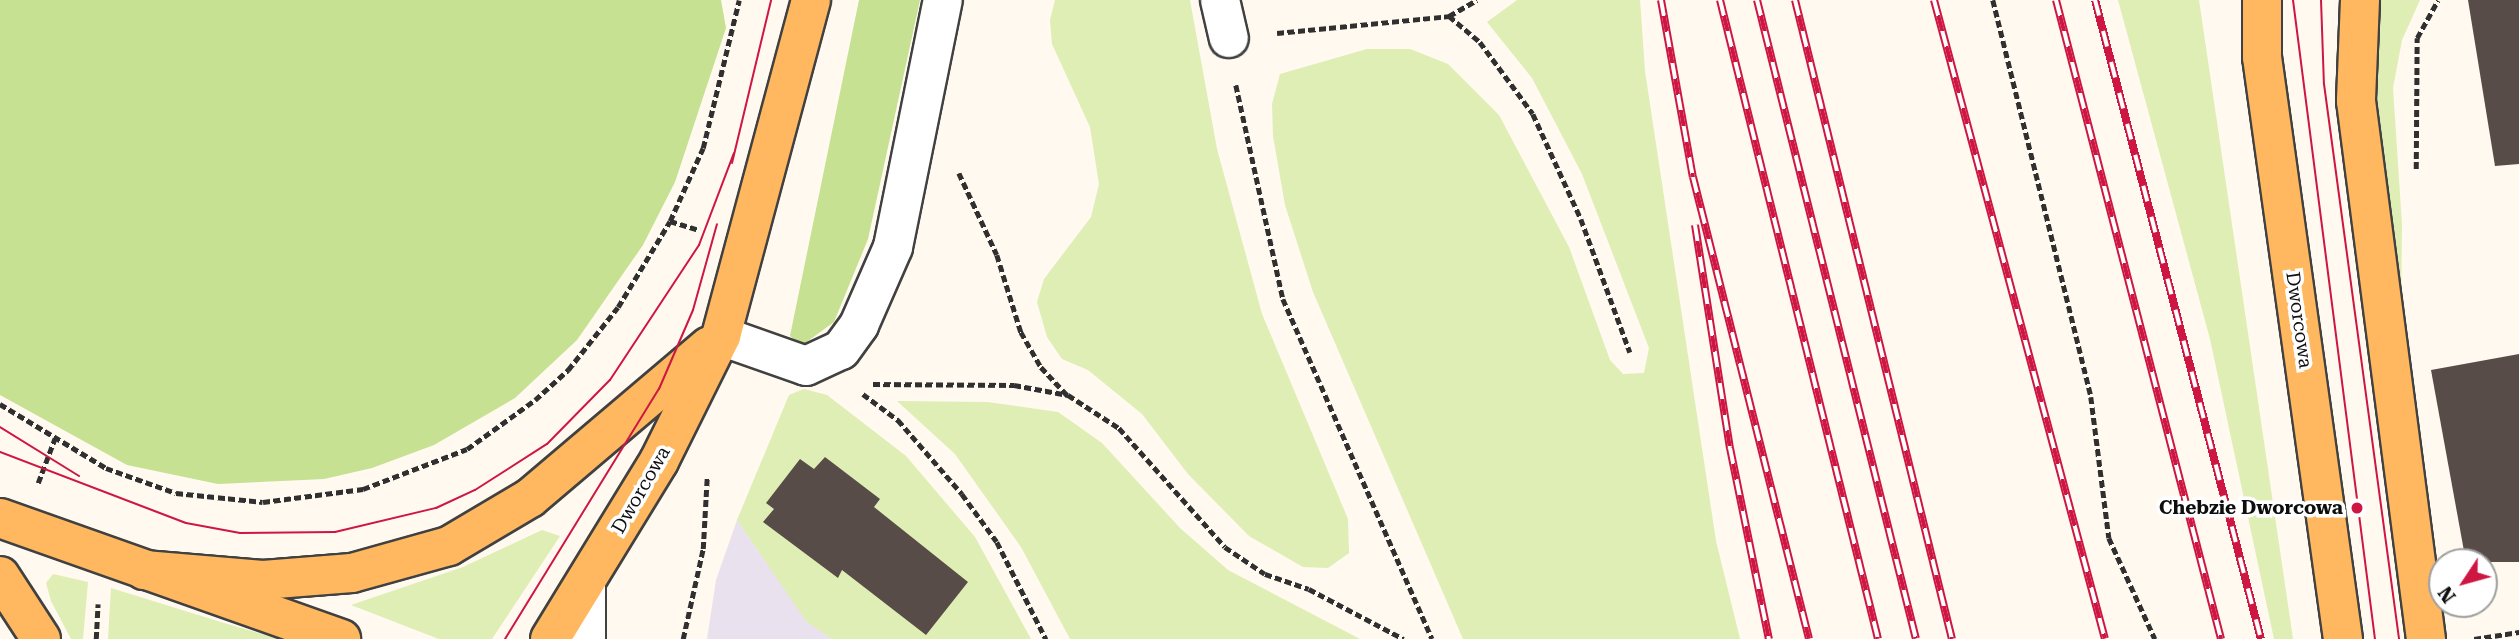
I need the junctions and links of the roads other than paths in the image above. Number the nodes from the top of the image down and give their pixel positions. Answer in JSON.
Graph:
{"nodes":[{"id":1,"x":811,"y":0,"type":"edge"},
{"id":2,"x":943,"y":0,"type":"edge"},
{"id":3,"x":1220,"y":0,"type":"edge"},
{"id":4,"x":2262,"y":0,"type":"edge"},
{"id":5,"x":2360,"y":0,"type":"edge"},
{"id":6,"x":1228,"y":38,"type":"road end"},
{"id":7,"x":721,"y":335,"type":"junction"},
{"id":8,"x":0,"y":518,"type":"edge"},
{"id":9,"x":144,"y":570,"type":"junction"},
{"id":10,"x":0,"y":576,"type":"edge"},
{"id":11,"x":586,"y":585,"type":"junction"},
{"id":12,"x":41,"y":639,"type":"edge"},
{"id":13,"x":341,"y":639,"type":"edge"},
{"id":14,"x":550,"y":639,"type":"edge"},
{"id":15,"x":586,"y":639,"type":"edge"},
{"id":16,"x":2343,"y":639,"type":"edge"},
{"id":17,"x":2426,"y":639,"type":"edge"}],
"edges":[{"from":1,"to":7,"type":"main road","name":"Dworcowa"},
{"from":2,"to":7,"type":"street"},
{"from":3,"to":6,"type":"street"},
{"from":4,"to":16,"type":"main road","name":"Dworcowa"},
{"from":5,"to":17,"type":"main road"},
{"from":7,"to":9,"type":"main road"},
{"from":7,"to":11,"type":"main road","name":"Dworcowa"},
{"from":8,"to":9,"type":"main road"},
{"from":9,"to":13,"type":"main road"},
{"from":10,"to":12,"type":"main road"},
{"from":11,"to":14,"type":"main road","name":"Dworcowa"},
{"from":11,"to":15,"type":"street"}]}
